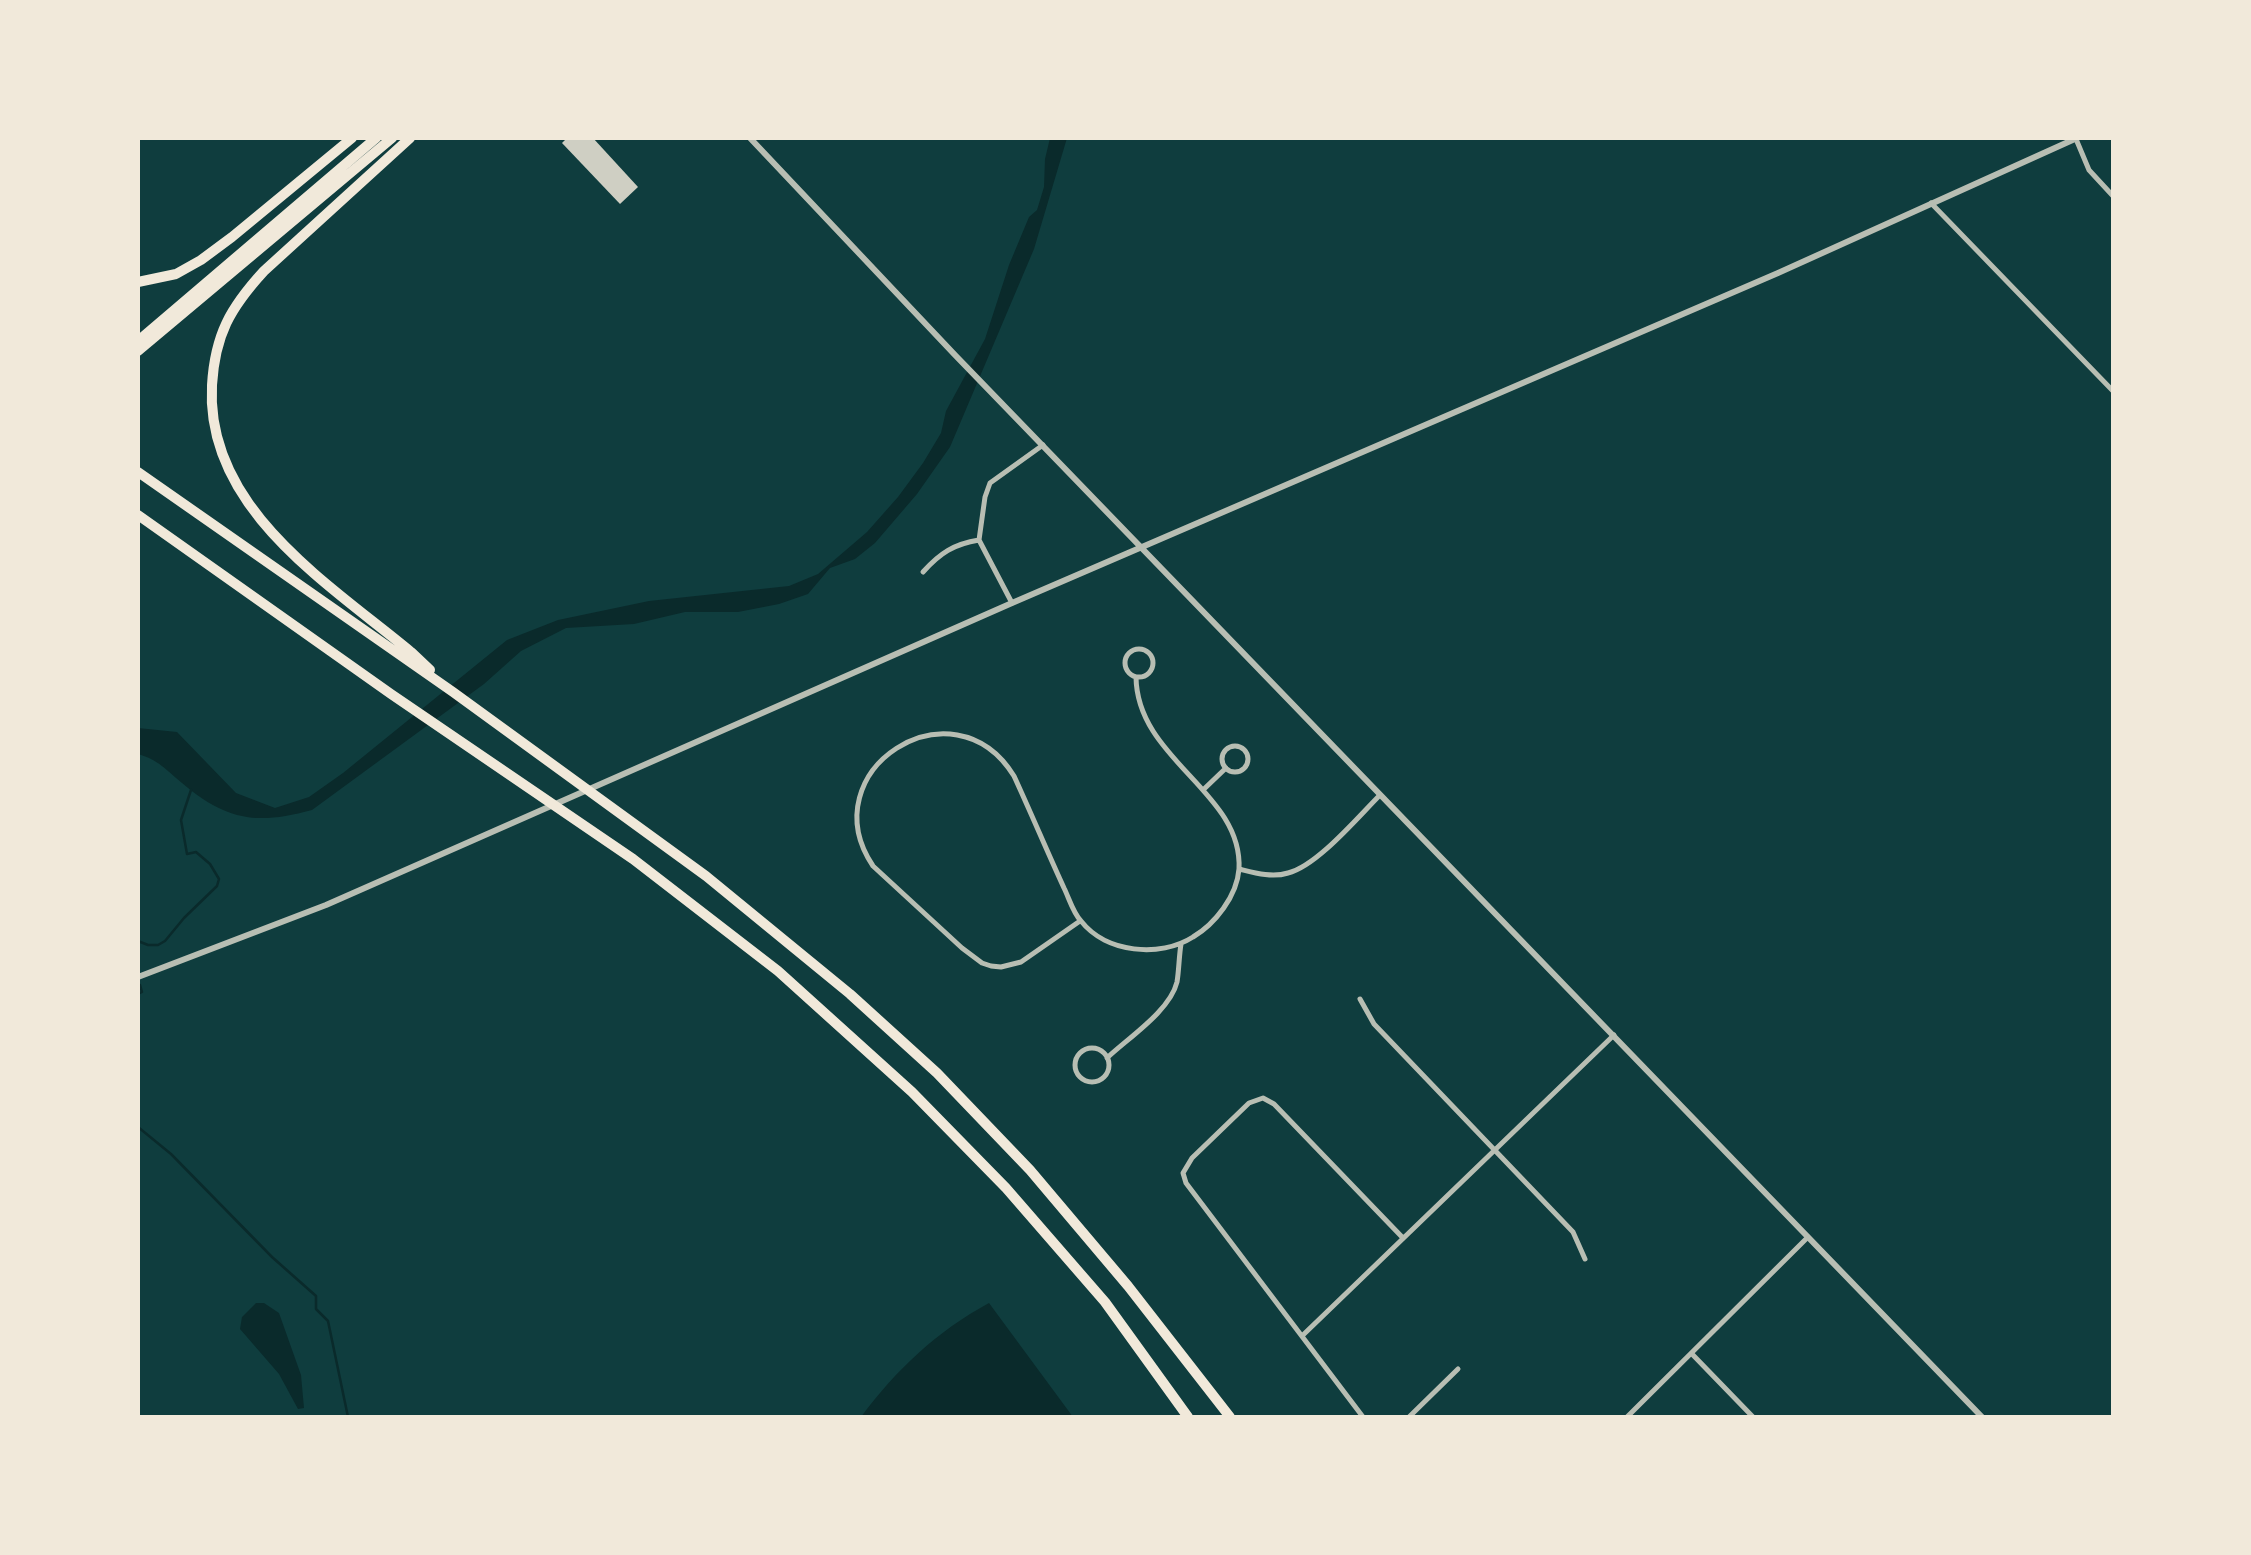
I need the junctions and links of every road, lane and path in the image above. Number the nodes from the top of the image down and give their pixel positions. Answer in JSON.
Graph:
{"nodes":[{"id":1,"x":352,"y":138,"type":"edge"},
{"id":2,"x":376,"y":138,"type":"edge"},
{"id":3,"x":392,"y":138,"type":"edge"},
{"id":4,"x":410,"y":138,"type":"edge"},
{"id":5,"x":750,"y":138,"type":"edge"},
{"id":6,"x":2076,"y":139,"type":"edge"},
{"id":7,"x":2113,"y":197,"type":"edge"},
{"id":8,"x":1931,"y":203,"type":"junction"},
{"id":9,"x":138,"y":282,"type":"edge"},
{"id":10,"x":138,"y":341,"type":"edge"},
{"id":11,"x":138,"y":351,"type":"edge"},
{"id":12,"x":2113,"y":391,"type":"edge"},
{"id":13,"x":1043,"y":445,"type":"junction"},
{"id":14,"x":138,"y":472,"type":"edge"},
{"id":15,"x":138,"y":515,"type":"edge"},
{"id":16,"x":979,"y":540,"type":"junction"},
{"id":17,"x":1143,"y":547,"type":"junction"},
{"id":18,"x":923,"y":572,"type":"dead end"},
{"id":19,"x":1013,"y":603,"type":"junction"},
{"id":20,"x":431,"y":675,"type":"junction"},
{"id":21,"x":1136,"y":677,"type":"junction"},
{"id":22,"x":1226,"y":768,"type":"junction"},
{"id":23,"x":1203,"y":790,"type":"junction"},
{"id":24,"x":1380,"y":795,"type":"junction"},
{"id":25,"x":1239,"y":869,"type":"junction"},
{"id":26,"x":1080,"y":921,"type":"junction"},
{"id":27,"x":1181,"y":944,"type":"junction"},
{"id":28,"x":138,"y":977,"type":"edge"},
{"id":29,"x":1360,"y":999,"type":"dead end"},
{"id":30,"x":1614,"y":1035,"type":"junction"},
{"id":31,"x":1107,"y":1058,"type":"junction"},
{"id":32,"x":1494,"y":1150,"type":"junction"},
{"id":33,"x":1808,"y":1237,"type":"junction"},
{"id":34,"x":1403,"y":1238,"type":"junction"},
{"id":35,"x":1585,"y":1259,"type":"dead end"},
{"id":36,"x":1303,"y":1335,"type":"junction"},
{"id":37,"x":1692,"y":1354,"type":"junction"},
{"id":38,"x":1458,"y":1369,"type":"dead end"},
{"id":39,"x":1188,"y":1417,"type":"edge"},
{"id":40,"x":1230,"y":1417,"type":"edge"},
{"id":41,"x":1363,"y":1417,"type":"edge"},
{"id":42,"x":1409,"y":1417,"type":"edge"},
{"id":43,"x":1627,"y":1417,"type":"edge"},
{"id":44,"x":1753,"y":1417,"type":"edge"},
{"id":45,"x":1982,"y":1417,"type":"edge"}],
"edges":[{"from":1,"to":9,"type":"highway"},
{"from":2,"to":10,"type":"highway"},
{"from":3,"to":11,"type":"highway"},
{"from":4,"to":20,"type":"highway"},
{"from":5,"to":13,"type":"street"},
{"from":6,"to":7,"type":"street"},
{"from":6,"to":8,"type":"street"},
{"from":8,"to":12,"type":"street"},
{"from":8,"to":17,"type":"street"},
{"from":13,"to":16,"type":"street"},
{"from":13,"to":17,"type":"street"},
{"from":14,"to":20,"type":"highway"},
{"from":15,"to":39,"type":"highway"},
{"from":16,"to":18,"type":"street"},
{"from":16,"to":19,"type":"street"},
{"from":17,"to":19,"type":"street"},
{"from":17,"to":24,"type":"street"},
{"from":19,"to":28,"type":"street"},
{"from":20,"to":40,"type":"highway"},
{"from":21,"to":21,"type":"street"},
{"from":21,"to":23,"type":"street"},
{"from":22,"to":22,"type":"street"},
{"from":22,"to":23,"type":"street"},
{"from":23,"to":25,"type":"street"},
{"from":24,"to":25,"type":"street"},
{"from":24,"to":30,"type":"street"},
{"from":25,"to":27,"type":"street"},
{"from":26,"to":26,"type":"street"},
{"from":26,"to":27,"type":"street"},
{"from":27,"to":31,"type":"street"},
{"from":29,"to":32,"type":"street"},
{"from":30,"to":32,"type":"street"},
{"from":30,"to":33,"type":"street"},
{"from":31,"to":31,"type":"street"},
{"from":32,"to":34,"type":"street"},
{"from":32,"to":35,"type":"street"},
{"from":33,"to":37,"type":"street"},
{"from":33,"to":45,"type":"street"},
{"from":34,"to":36,"type":"street"},
{"from":34,"to":36,"type":"street"},
{"from":36,"to":41,"type":"street"},
{"from":37,"to":43,"type":"street"},
{"from":37,"to":44,"type":"street"},
{"from":38,"to":42,"type":"street"}]}
